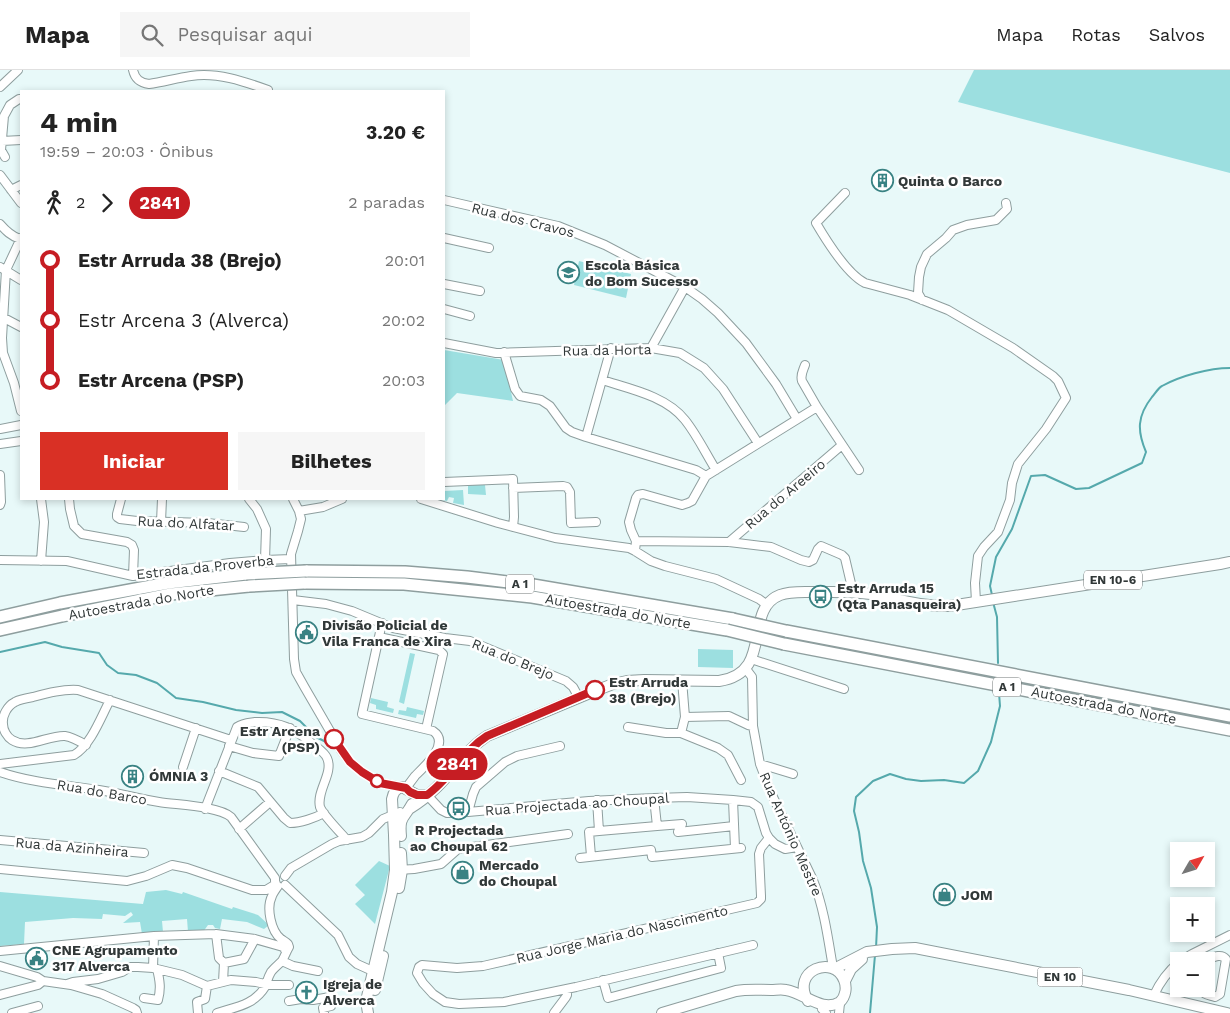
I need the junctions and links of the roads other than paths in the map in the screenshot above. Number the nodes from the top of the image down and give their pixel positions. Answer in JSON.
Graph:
{"nodes":[{"id":1,"x":18,"y":70,"type":"edge"},
{"id":2,"x":134,"y":70,"type":"edge"},
{"id":3,"x":0,"y":88,"type":"edge"},
{"id":4,"x":268,"y":90,"type":"dead end"},
{"id":5,"x":20,"y":98,"type":"edge"},
{"id":6,"x":2,"y":140,"type":"junction"},
{"id":7,"x":20,"y":140,"type":"edge"},
{"id":8,"x":5,"y":157,"type":"dead end"},
{"id":9,"x":0,"y":175,"type":"edge"},
{"id":10,"x":20,"y":186,"type":"edge"},
{"id":11,"x":11,"y":190,"type":"junction"},
{"id":12,"x":845,"y":193,"type":"dead end"},
{"id":13,"x":445,"y":200,"type":"edge"},
{"id":14,"x":20,"y":202,"type":"edge"},
{"id":15,"x":1006,"y":203,"type":"dead end"},
{"id":16,"x":0,"y":224,"type":"edge"},
{"id":17,"x":20,"y":238,"type":"edge"},
{"id":18,"x":445,"y":238,"type":"edge"},
{"id":19,"x":20,"y":240,"type":"edge"},
{"id":20,"x":489,"y":248,"type":"dead end"},
{"id":21,"x":3,"y":269,"type":"edge"},
{"id":22,"x":20,"y":279,"type":"edge"},
{"id":23,"x":445,"y":284,"type":"edge"},
{"id":24,"x":685,"y":287,"type":"junction"},
{"id":25,"x":480,"y":291,"type":"dead end"},
{"id":26,"x":922,"y":300,"type":"junction"},
{"id":27,"x":445,"y":309,"type":"edge"},
{"id":28,"x":470,"y":316,"type":"dead end"},
{"id":29,"x":4,"y":318,"type":"junction"},
{"id":30,"x":20,"y":326,"type":"edge"},
{"id":31,"x":445,"y":343,"type":"edge"},
{"id":32,"x":610,"y":348,"type":"junction"},
{"id":33,"x":651,"y":348,"type":"junction"},
{"id":34,"x":504,"y":352,"type":"junction"},
{"id":35,"x":805,"y":365,"type":"dead end"},
{"id":36,"x":602,"y":380,"type":"junction"},
{"id":37,"x":20,"y":407,"type":"edge"},
{"id":38,"x":817,"y":407,"type":"junction"},
{"id":39,"x":798,"y":419,"type":"junction"},
{"id":40,"x":20,"y":425,"type":"edge"},
{"id":41,"x":0,"y":429,"type":"edge"},
{"id":42,"x":586,"y":437,"type":"junction"},
{"id":43,"x":20,"y":441,"type":"edge"},
{"id":44,"x":758,"y":443,"type":"junction"},
{"id":45,"x":0,"y":444,"type":"edge"},
{"id":46,"x":842,"y":445,"type":"junction"},
{"id":47,"x":716,"y":470,"type":"junction"},
{"id":48,"x":859,"y":470,"type":"dead end"},
{"id":49,"x":0,"y":475,"type":"edge"},
{"id":50,"x":706,"y":476,"type":"junction"},
{"id":51,"x":445,"y":482,"type":"edge"},
{"id":52,"x":513,"y":488,"type":"junction"},
{"id":53,"x":41,"y":500,"type":"edge"},
{"id":54,"x":69,"y":500,"type":"edge"},
{"id":55,"x":121,"y":500,"type":"edge"},
{"id":56,"x":162,"y":500,"type":"edge"},
{"id":57,"x":250,"y":500,"type":"edge"},
{"id":58,"x":293,"y":500,"type":"edge"},
{"id":59,"x":340,"y":500,"type":"edge"},
{"id":60,"x":425,"y":500,"type":"edge"},
{"id":61,"x":0,"y":505,"type":"edge"},
{"id":62,"x":299,"y":511,"type":"junction"},
{"id":63,"x":161,"y":522,"type":"junction"},
{"id":64,"x":596,"y":522,"type":"dead end"},
{"id":65,"x":244,"y":527,"type":"dead end"},
{"id":66,"x":514,"y":527,"type":"junction"},
{"id":67,"x":636,"y":541,"type":"junction"},
{"id":68,"x":729,"y":542,"type":"junction"},
{"id":69,"x":635,"y":551,"type":"junction"},
{"id":70,"x":291,"y":559,"type":"junction"},
{"id":71,"x":0,"y":560,"type":"edge"},
{"id":72,"x":265,"y":560,"type":"junction"},
{"id":73,"x":40,"y":561,"type":"junction"},
{"id":74,"x":1230,"y":562,"type":"edge"},
{"id":75,"x":133,"y":576,"type":"junction"},
{"id":76,"x":248,"y":580,"type":"junction"},
{"id":77,"x":853,"y":592,"type":"junction"},
{"id":78,"x":292,"y":600,"type":"junction"},
{"id":79,"x":976,"y":602,"type":"junction"},
{"id":80,"x":767,"y":605,"type":"junction"},
{"id":81,"x":0,"y":617,"type":"edge"},
{"id":82,"x":382,"y":624,"type":"junction"},
{"id":83,"x":0,"y":630,"type":"edge"},
{"id":84,"x":379,"y":637,"type":"junction"},
{"id":85,"x":751,"y":659,"type":"junction"},
{"id":86,"x":746,"y":668,"type":"junction"},
{"id":87,"x":682,"y":680,"type":"junction"},
{"id":88,"x":844,"y":689,"type":"dead end"},
{"id":89,"x":579,"y":698,"type":"junction"},
{"id":90,"x":110,"y":700,"type":"junction"},
{"id":91,"x":1230,"y":716,"type":"edge"},
{"id":92,"x":686,"y":717,"type":"junction"},
{"id":93,"x":753,"y":726,"type":"junction"},
{"id":94,"x":628,"y":727,"type":"dead end"},
{"id":95,"x":196,"y":728,"type":"junction"},
{"id":96,"x":290,"y":728,"type":"junction"},
{"id":97,"x":426,"y":729,"type":"junction"},
{"id":98,"x":1230,"y":730,"type":"edge"},
{"id":99,"x":681,"y":733,"type":"junction"},
{"id":100,"x":230,"y":743,"type":"junction"},
{"id":101,"x":86,"y":745,"type":"junction"},
{"id":102,"x":560,"y":746,"type":"dead end"},
{"id":103,"x":0,"y":764,"type":"edge"},
{"id":104,"x":760,"y":764,"type":"junction"},
{"id":105,"x":183,"y":767,"type":"dead end"},
{"id":106,"x":219,"y":771,"type":"junction"},
{"id":107,"x":0,"y":772,"type":"edge"},
{"id":108,"x":793,"y":774,"type":"dead end"},
{"id":109,"x":740,"y":780,"type":"dead end"},
{"id":110,"x":380,"y":783,"type":"junction"},
{"id":111,"x":406,"y":789,"type":"junction"},
{"id":112,"x":427,"y":795,"type":"junction"},
{"id":113,"x":654,"y":798,"type":"junction"},
{"id":114,"x":597,"y":800,"type":"junction"},
{"id":115,"x":733,"y":800,"type":"junction"},
{"id":116,"x":270,"y":802,"type":"junction"},
{"id":117,"x":205,"y":809,"type":"junction"},
{"id":118,"x":399,"y":809,"type":"junction"},
{"id":119,"x":468,"y":812,"type":"junction"},
{"id":120,"x":324,"y":813,"type":"junction"},
{"id":121,"x":378,"y":823,"type":"junction"},
{"id":122,"x":657,"y":826,"type":"junction"},
{"id":123,"x":734,"y":826,"type":"junction"},
{"id":124,"x":239,"y":829,"type":"junction"},
{"id":125,"x":394,"y":829,"type":"junction"},
{"id":126,"x":600,"y":831,"type":"junction"},
{"id":127,"x":568,"y":834,"type":"dead end"},
{"id":128,"x":769,"y":838,"type":"junction"},
{"id":129,"x":0,"y":840,"type":"edge"},
{"id":130,"x":347,"y":840,"type":"junction"},
{"id":131,"x":798,"y":848,"type":"junction"},
{"id":132,"x":144,"y":853,"type":"dead end"},
{"id":133,"x":591,"y":856,"type":"junction"},
{"id":134,"x":580,"y":858,"type":"dead end"},
{"id":135,"x":0,"y":869,"type":"edge"},
{"id":136,"x":398,"y":870,"type":"junction"},
{"id":137,"x":279,"y":883,"type":"junction"},
{"id":138,"x":216,"y":934,"type":"junction"},
{"id":139,"x":1230,"y":935,"type":"edge"},
{"id":140,"x":154,"y":936,"type":"junction"},
{"id":141,"x":255,"y":939,"type":"junction"},
{"id":142,"x":828,"y":942,"type":"junction"},
{"id":143,"x":753,"y":944,"type":"dead end"},
{"id":144,"x":0,"y":951,"type":"edge"},
{"id":145,"x":286,"y":951,"type":"junction"},
{"id":146,"x":878,"y":951,"type":"junction"},
{"id":147,"x":1201,"y":952,"type":"edge"},
{"id":148,"x":718,"y":953,"type":"junction"},
{"id":149,"x":1215,"y":957,"type":"edge"},
{"id":150,"x":282,"y":961,"type":"junction"},
{"id":151,"x":224,"y":963,"type":"junction"},
{"id":152,"x":0,"y":966,"type":"edge"},
{"id":153,"x":822,"y":967,"type":"junction"},
{"id":154,"x":155,"y":969,"type":"junction"},
{"id":155,"x":833,"y":969,"type":"junction"},
{"id":156,"x":318,"y":971,"type":"dead end"},
{"id":157,"x":1170,"y":971,"type":"edge"},
{"id":158,"x":376,"y":973,"type":"junction"},
{"id":159,"x":603,"y":980,"type":"junction"},
{"id":160,"x":43,"y":981,"type":"junction"},
{"id":161,"x":803,"y":981,"type":"junction"},
{"id":162,"x":844,"y":981,"type":"junction"},
{"id":163,"x":223,"y":982,"type":"junction"},
{"id":164,"x":67,"y":984,"type":"junction"},
{"id":165,"x":266,"y":985,"type":"junction"},
{"id":166,"x":289,"y":985,"type":"dead end"},
{"id":167,"x":207,"y":986,"type":"junction"},
{"id":168,"x":567,"y":989,"type":"junction"},
{"id":169,"x":786,"y":990,"type":"junction"},
{"id":170,"x":0,"y":995,"type":"edge"},
{"id":171,"x":1154,"y":995,"type":"junction"},
{"id":172,"x":1215,"y":997,"type":"edge"},
{"id":173,"x":144,"y":998,"type":"dead end"},
{"id":174,"x":808,"y":1001,"type":"junction"},
{"id":175,"x":289,"y":1002,"type":"dead end"},
{"id":176,"x":38,"y":1006,"type":"dead end"},
{"id":177,"x":839,"y":1008,"type":"edge"},
{"id":178,"x":824,"y":1011,"type":"edge"},
{"id":179,"x":12,"y":1013,"type":"edge"},
{"id":180,"x":137,"y":1013,"type":"edge"},
{"id":181,"x":198,"y":1013,"type":"edge"},
{"id":182,"x":217,"y":1013,"type":"edge"},
{"id":183,"x":324,"y":1013,"type":"edge"},
{"id":184,"x":369,"y":1013,"type":"edge"},
{"id":185,"x":554,"y":1013,"type":"edge"},
{"id":186,"x":662,"y":1013,"type":"edge"},
{"id":187,"x":1228,"y":1013,"type":"edge"}],
"edges":[{"from":1,"to":3,"type":"street"},
{"from":2,"to":4,"type":"street"},
{"from":5,"to":6,"type":"street"},
{"from":6,"to":7,"type":"street"},
{"from":6,"to":8,"type":"street"},
{"from":9,"to":11,"type":"street"},
{"from":10,"to":11,"type":"street"},
{"from":11,"to":14,"type":"street"},
{"from":12,"to":26,"type":"street"},
{"from":13,"to":24,"type":"street","name":"Rua dos Cravos"},
{"from":15,"to":26,"type":"street"},
{"from":16,"to":17,"type":"street"},
{"from":18,"to":20,"type":"street"},
{"from":19,"to":21,"type":"street"},
{"from":21,"to":22,"type":"street"},
{"from":21,"to":29,"type":"street"},
{"from":23,"to":25,"type":"street"},
{"from":24,"to":33,"type":"street"},
{"from":24,"to":39,"type":"street","name":"Rua dos Cravos"},
{"from":26,"to":79,"type":"street"},
{"from":27,"to":28,"type":"street"},
{"from":29,"to":30,"type":"street"},
{"from":29,"to":37,"type":"street"},
{"from":31,"to":34,"type":"street","name":"Rua da Horta"},
{"from":32,"to":33,"type":"street","name":"Rua da Horta"},
{"from":32,"to":34,"type":"street","name":"Rua da Horta"},
{"from":32,"to":36,"type":"street"},
{"from":33,"to":44,"type":"street","name":"Rua da Horta"},
{"from":34,"to":42,"type":"street"},
{"from":35,"to":38,"type":"street"},
{"from":36,"to":42,"type":"street"},
{"from":36,"to":47,"type":"street"},
{"from":38,"to":39,"type":"street"},
{"from":38,"to":46,"type":"street"},
{"from":39,"to":44,"type":"street"},
{"from":40,"to":41,"type":"street"},
{"from":42,"to":50,"type":"street"},
{"from":43,"to":45,"type":"street"},
{"from":44,"to":47,"type":"street"},
{"from":46,"to":48,"type":"street"},
{"from":46,"to":68,"type":"street","name":"Rua do Areeiro"},
{"from":47,"to":50,"type":"street"},
{"from":49,"to":61,"type":"street"},
{"from":50,"to":67,"type":"street"},
{"from":51,"to":52,"type":"street"},
{"from":52,"to":64,"type":"street"},
{"from":52,"to":66,"type":"street"},
{"from":53,"to":73,"type":"street"},
{"from":54,"to":75,"type":"street"},
{"from":55,"to":63,"type":"street","name":"Rua do Alfatar"},
{"from":56,"to":63,"type":"street"},
{"from":57,"to":72,"type":"street"},
{"from":58,"to":62,"type":"street"},
{"from":59,"to":62,"type":"street"},
{"from":60,"to":66,"type":"street"},
{"from":62,"to":70,"type":"street"},
{"from":63,"to":65,"type":"street","name":"Rua do Alfatar"},
{"from":66,"to":69,"type":"street"},
{"from":67,"to":68,"type":"street"},
{"from":67,"to":69,"type":"street"},
{"from":68,"to":77,"type":"street"},
{"from":69,"to":80,"type":"street"},
{"from":70,"to":72,"type":"street","name":"Estrada da Proverba"},
{"from":70,"to":78,"type":"street"},
{"from":71,"to":73,"type":"street","name":"Estrada da Proverba"},
{"from":72,"to":75,"type":"street","name":"Estrada da Proverba"},
{"from":73,"to":75,"type":"street","name":"Estrada da Proverba"},
{"from":74,"to":79,"type":"main road","number":"EN 10-6"},
{"from":76,"to":81,"type":"highway","name":"Autoestrada do Norte","number":"A 1"},
{"from":76,"to":83,"type":"highway","name":"Autoestrada do Norte","number":"A 1"},
{"from":76,"to":91,"type":"highway","name":"Autoestrada do Norte","number":"A 1","bridge":true},
{"from":76,"to":98,"type":"highway","name":"Autoestrada do Norte","number":"A 1","bridge":true},
{"from":77,"to":79,"type":"main road","number":"EN 10-6"},
{"from":77,"to":80,"type":"main road","number":"EN 10-6"},
{"from":78,"to":82,"type":"street","name":"Rua do Brejo"},
{"from":78,"to":110,"type":"street"},
{"from":80,"to":85,"type":"main road"},
{"from":82,"to":84,"type":"street"},
{"from":82,"to":89,"type":"street","name":"Rua do Brejo"},
{"from":84,"to":97,"type":"street"},
{"from":84,"to":97,"type":"street"},
{"from":85,"to":86,"type":"main road"},
{"from":85,"to":88,"type":"street"},
{"from":86,"to":87,"type":"main road"},
{"from":86,"to":93,"type":"street","name":"Rua António Mestre"},
{"from":87,"to":89,"type":"main road"},
{"from":87,"to":92,"type":"street"},
{"from":89,"to":112,"type":"main road"},
{"from":90,"to":95,"type":"street"},
{"from":90,"to":101,"type":"street"},
{"from":90,"to":101,"type":"street"},
{"from":92,"to":93,"type":"street"},
{"from":92,"to":99,"type":"street"},
{"from":93,"to":104,"type":"street","name":"Rua António Mestre"},
{"from":94,"to":99,"type":"street"},
{"from":95,"to":100,"type":"street"},
{"from":95,"to":105,"type":"street"},
{"from":96,"to":100,"type":"street"},
{"from":96,"to":100,"type":"street"},
{"from":96,"to":120,"type":"street"},
{"from":97,"to":111,"type":"street"},
{"from":99,"to":109,"type":"street"},
{"from":100,"to":106,"type":"street"},
{"from":101,"to":103,"type":"street"},
{"from":102,"to":119,"type":"street"},
{"from":104,"to":108,"type":"street"},
{"from":104,"to":131,"type":"street","name":"Rua António Mestre"},
{"from":106,"to":116,"type":"street"},
{"from":106,"to":117,"type":"street"},
{"from":107,"to":117,"type":"street","name":"Rua do Barco"},
{"from":110,"to":111,"type":"street"},
{"from":110,"to":118,"type":"street"},
{"from":111,"to":112,"type":"main road"},
{"from":111,"to":118,"type":"main road"},
{"from":111,"to":118,"type":"main road"},
{"from":112,"to":118,"type":"main road"},
{"from":112,"to":119,"type":"street","name":"Rua Projectada ao Choupal"},
{"from":113,"to":114,"type":"street","name":"Rua Projectada ao Choupal"},
{"from":113,"to":115,"type":"street","name":"Rua Projectada ao Choupal"},
{"from":113,"to":122,"type":"street"},
{"from":114,"to":119,"type":"street","name":"Rua Projectada ao Choupal"},
{"from":114,"to":126,"type":"street"},
{"from":115,"to":123,"type":"street"},
{"from":115,"to":128,"type":"street","name":"Rua Projectada ao Choupal"},
{"from":116,"to":120,"type":"street"},
{"from":116,"to":124,"type":"street"},
{"from":117,"to":124,"type":"street","name":"Rua do Barco"},
{"from":118,"to":121,"type":"street"},
{"from":118,"to":125,"type":"main road"},
{"from":118,"to":136,"type":"main road"},
{"from":120,"to":130,"type":"street"},
{"from":121,"to":125,"type":"street"},
{"from":121,"to":130,"type":"street"},
{"from":122,"to":123,"type":"street"},
{"from":122,"to":126,"type":"street"},
{"from":123,"to":133,"type":"street"},
{"from":124,"to":137,"type":"street","name":"Rua do Barco"},
{"from":125,"to":136,"type":"main road"},
{"from":126,"to":133,"type":"street"},
{"from":127,"to":136,"type":"street"},
{"from":128,"to":131,"type":"street"},
{"from":128,"to":168,"type":"street","name":"Rua Jorge Maria do Nascimento"},
{"from":129,"to":132,"type":"street","name":"Rua da Azinheira"},
{"from":130,"to":137,"type":"street"},
{"from":131,"to":142,"type":"street","name":"Rua António Mestre"},
{"from":133,"to":134,"type":"street"},
{"from":135,"to":137,"type":"street"},
{"from":136,"to":158,"type":"main road"},
{"from":137,"to":145,"type":"street"},
{"from":137,"to":158,"type":"street","name":"Rua do Barco"},
{"from":138,"to":140,"type":"street"},
{"from":138,"to":141,"type":"street"},
{"from":138,"to":151,"type":"street"},
{"from":139,"to":147,"type":"street"},
{"from":140,"to":144,"type":"street"},
{"from":140,"to":154,"type":"street"},
{"from":141,"to":145,"type":"street"},
{"from":141,"to":151,"type":"street"},
{"from":142,"to":153,"type":"street","name":"Rua António Mestre"},
{"from":142,"to":155,"type":"street","name":"Rua António Mestre"},
{"from":143,"to":148,"type":"street"},
{"from":145,"to":150,"type":"street"},
{"from":146,"to":155,"type":"main road","number":"EN 10"},
{"from":146,"to":162,"type":"main road","number":"EN 10"},
{"from":146,"to":171,"type":"main road","number":"EN 10"},
{"from":148,"to":159,"type":"street"},
{"from":148,"to":159,"type":"street"},
{"from":149,"to":172,"type":"street"},
{"from":150,"to":156,"type":"street"},
{"from":150,"to":165,"type":"street"},
{"from":151,"to":163,"type":"street"},
{"from":152,"to":160,"type":"street"},
{"from":153,"to":155,"type":"main road"},
{"from":153,"to":161,"type":"main road","number":"EN 10"},
{"from":154,"to":164,"type":"street"},
{"from":154,"to":167,"type":"street"},
{"from":154,"to":173,"type":"street"},
{"from":155,"to":162,"type":"main road"},
{"from":157,"to":171,"type":"street"},
{"from":158,"to":184,"type":"main road"},
{"from":159,"to":168,"type":"street"},
{"from":160,"to":164,"type":"street"},
{"from":160,"to":170,"type":"street"},
{"from":161,"to":169,"type":"main road","number":"EN 10"},
{"from":161,"to":174,"type":"main road"},
{"from":162,"to":177,"type":"main road","number":"EN 10"},
{"from":163,"to":165,"type":"street"},
{"from":163,"to":167,"type":"street"},
{"from":164,"to":180,"type":"street"},
{"from":165,"to":166,"type":"street"},
{"from":165,"to":182,"type":"street"},
{"from":167,"to":181,"type":"street"},
{"from":168,"to":185,"type":"street"},
{"from":169,"to":174,"type":"main road","number":"EN 10"},
{"from":169,"to":186,"type":"main road","number":"EN 10"},
{"from":171,"to":187,"type":"main road","number":"EN 10"},
{"from":174,"to":178,"type":"main road","number":"EN 10"},
{"from":175,"to":183,"type":"street"},
{"from":176,"to":179,"type":"street"},
{"from":177,"to":178,"type":"main road","number":"EN 10"}]}
